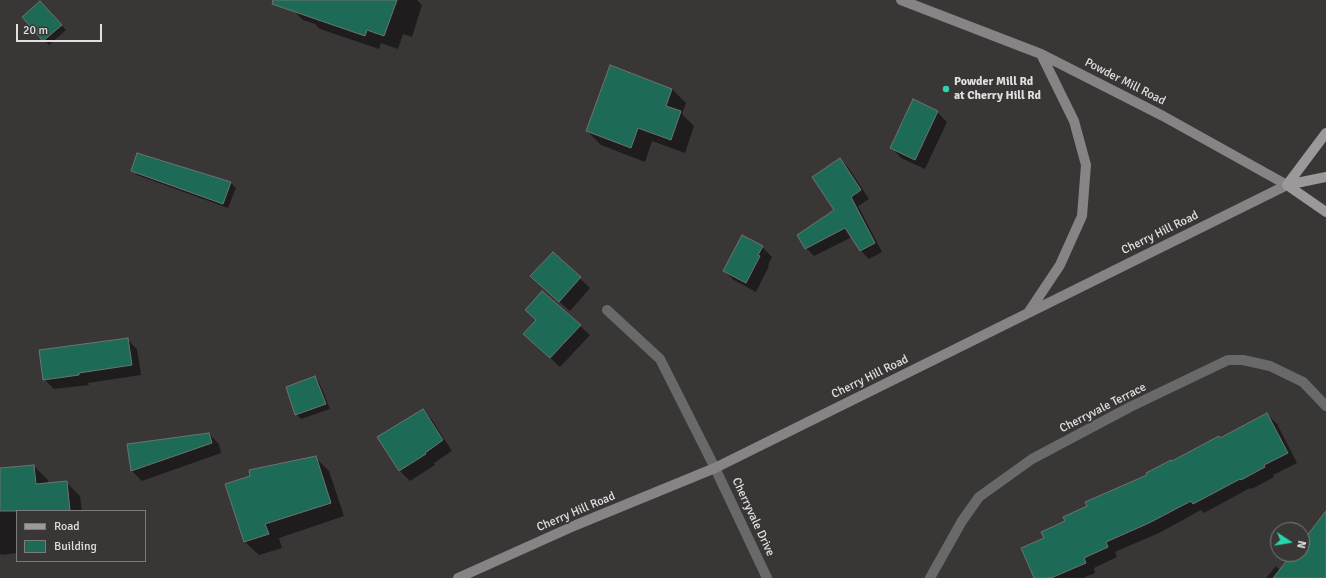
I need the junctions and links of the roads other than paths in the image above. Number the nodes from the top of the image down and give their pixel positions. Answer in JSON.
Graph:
{"nodes":[{"id":1,"x":901,"y":0,"type":"edge"},
{"id":2,"x":1042,"y":54,"type":"junction"},
{"id":3,"x":1326,"y":132,"type":"edge"},
{"id":4,"x":1326,"y":177,"type":"edge"},
{"id":5,"x":1287,"y":185,"type":"junction"},
{"id":6,"x":1326,"y":212,"type":"edge"},
{"id":7,"x":607,"y":310,"type":"dead end"},
{"id":8,"x":1028,"y":313,"type":"junction"},
{"id":9,"x":1326,"y":406,"type":"edge"},
{"id":10,"x":715,"y":468,"type":"junction"},
{"id":11,"x":458,"y":578,"type":"edge"},
{"id":12,"x":767,"y":578,"type":"edge"},
{"id":13,"x":930,"y":578,"type":"edge"}],
"edges":[{"from":1,"to":2,"type":"main road","name":"Powder Mill Road"},
{"from":2,"to":5,"type":"main road","name":"Powder Mill Road"},
{"from":2,"to":8,"type":"main road"},
{"from":3,"to":5,"type":"main road","name":"Cherry Hill Road"},
{"from":4,"to":5,"type":"main road","name":"Cherry Hill Road"},
{"from":5,"to":6,"type":"main road","name":"Powder Mill Road"},
{"from":5,"to":8,"type":"main road","name":"Cherry Hill Road"},
{"from":7,"to":10,"type":"street","name":"Cherryvale Drive"},
{"from":8,"to":10,"type":"main road","name":"Cherry Hill Road"},
{"from":9,"to":13,"type":"street","name":"Cherryvale Terrace"},
{"from":10,"to":11,"type":"main road","name":"Cherry Hill Road"},
{"from":10,"to":12,"type":"street","name":"Cherryvale Drive"}]}
